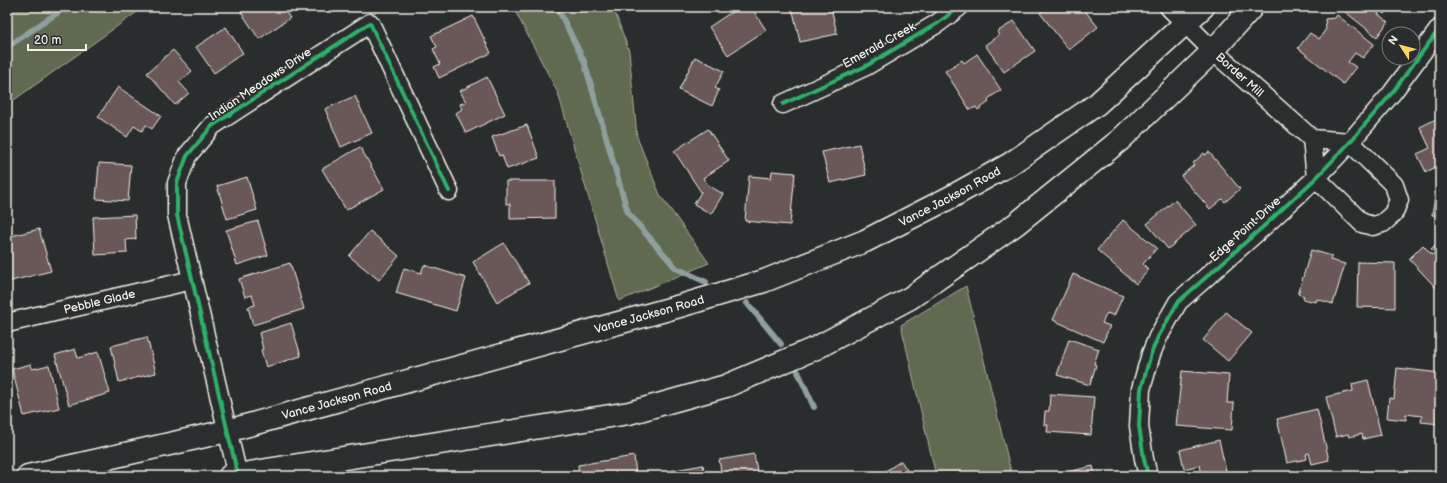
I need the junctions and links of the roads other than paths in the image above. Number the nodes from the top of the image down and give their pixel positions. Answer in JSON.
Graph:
{"nodes":[{"id":1,"x":959,"y":7,"type":"edge"},
{"id":2,"x":1169,"y":7,"type":"edge"},
{"id":3,"x":1203,"y":7,"type":"edge"},
{"id":4,"x":1252,"y":7,"type":"edge"},
{"id":5,"x":1186,"y":24,"type":"junction"},
{"id":6,"x":1440,"y":28,"type":"edge"},
{"id":7,"x":1213,"y":51,"type":"junction"},
{"id":8,"x":783,"y":104,"type":"dead end"},
{"id":9,"x":1312,"y":139,"type":"junction"},
{"id":10,"x":1350,"y":142,"type":"junction"},
{"id":11,"x":1316,"y":178,"type":"junction"},
{"id":12,"x":449,"y":192,"type":"dead end"},
{"id":13,"x":192,"y":280,"type":"junction"},
{"id":14,"x":7,"y":324,"type":"edge"},
{"id":15,"x":227,"y":431,"type":"junction"},
{"id":16,"x":28,"y":476,"type":"edge"},
{"id":17,"x":235,"y":476,"type":"edge"},
{"id":18,"x":1148,"y":476,"type":"edge"}],
"edges":[{"from":1,"to":8,"type":"street","name":"Emerald Creek"},
{"from":2,"to":5,"type":"street","name":"Border Mill"},
{"from":3,"to":5,"type":"main road","name":"Vance Jackson Road"},
{"from":4,"to":7,"type":"main road"},
{"from":5,"to":7,"type":"street","name":"Border Mill"},
{"from":5,"to":15,"type":"main road","name":"Vance Jackson Road"},
{"from":6,"to":10,"type":"street","name":"Edge Point Drive"},
{"from":7,"to":9,"type":"street","name":"Border Mill"},
{"from":7,"to":17,"type":"main road"},
{"from":9,"to":10,"type":"street"},
{"from":9,"to":11,"type":"street"},
{"from":10,"to":11,"type":"street","name":"Edge Point Drive"},
{"from":10,"to":11,"type":"street"},
{"from":11,"to":18,"type":"street","name":"Edge Point Drive"},
{"from":12,"to":13,"type":"street","name":"Indian Meadows Drive"},
{"from":13,"to":14,"type":"street","name":"Pebble Glade"},
{"from":13,"to":15,"type":"street","name":"Indian Meadows Drive"},
{"from":15,"to":16,"type":"main road","name":"Vance Jackson Road"},
{"from":15,"to":17,"type":"street","name":"Indian Meadows Drive"}]}
